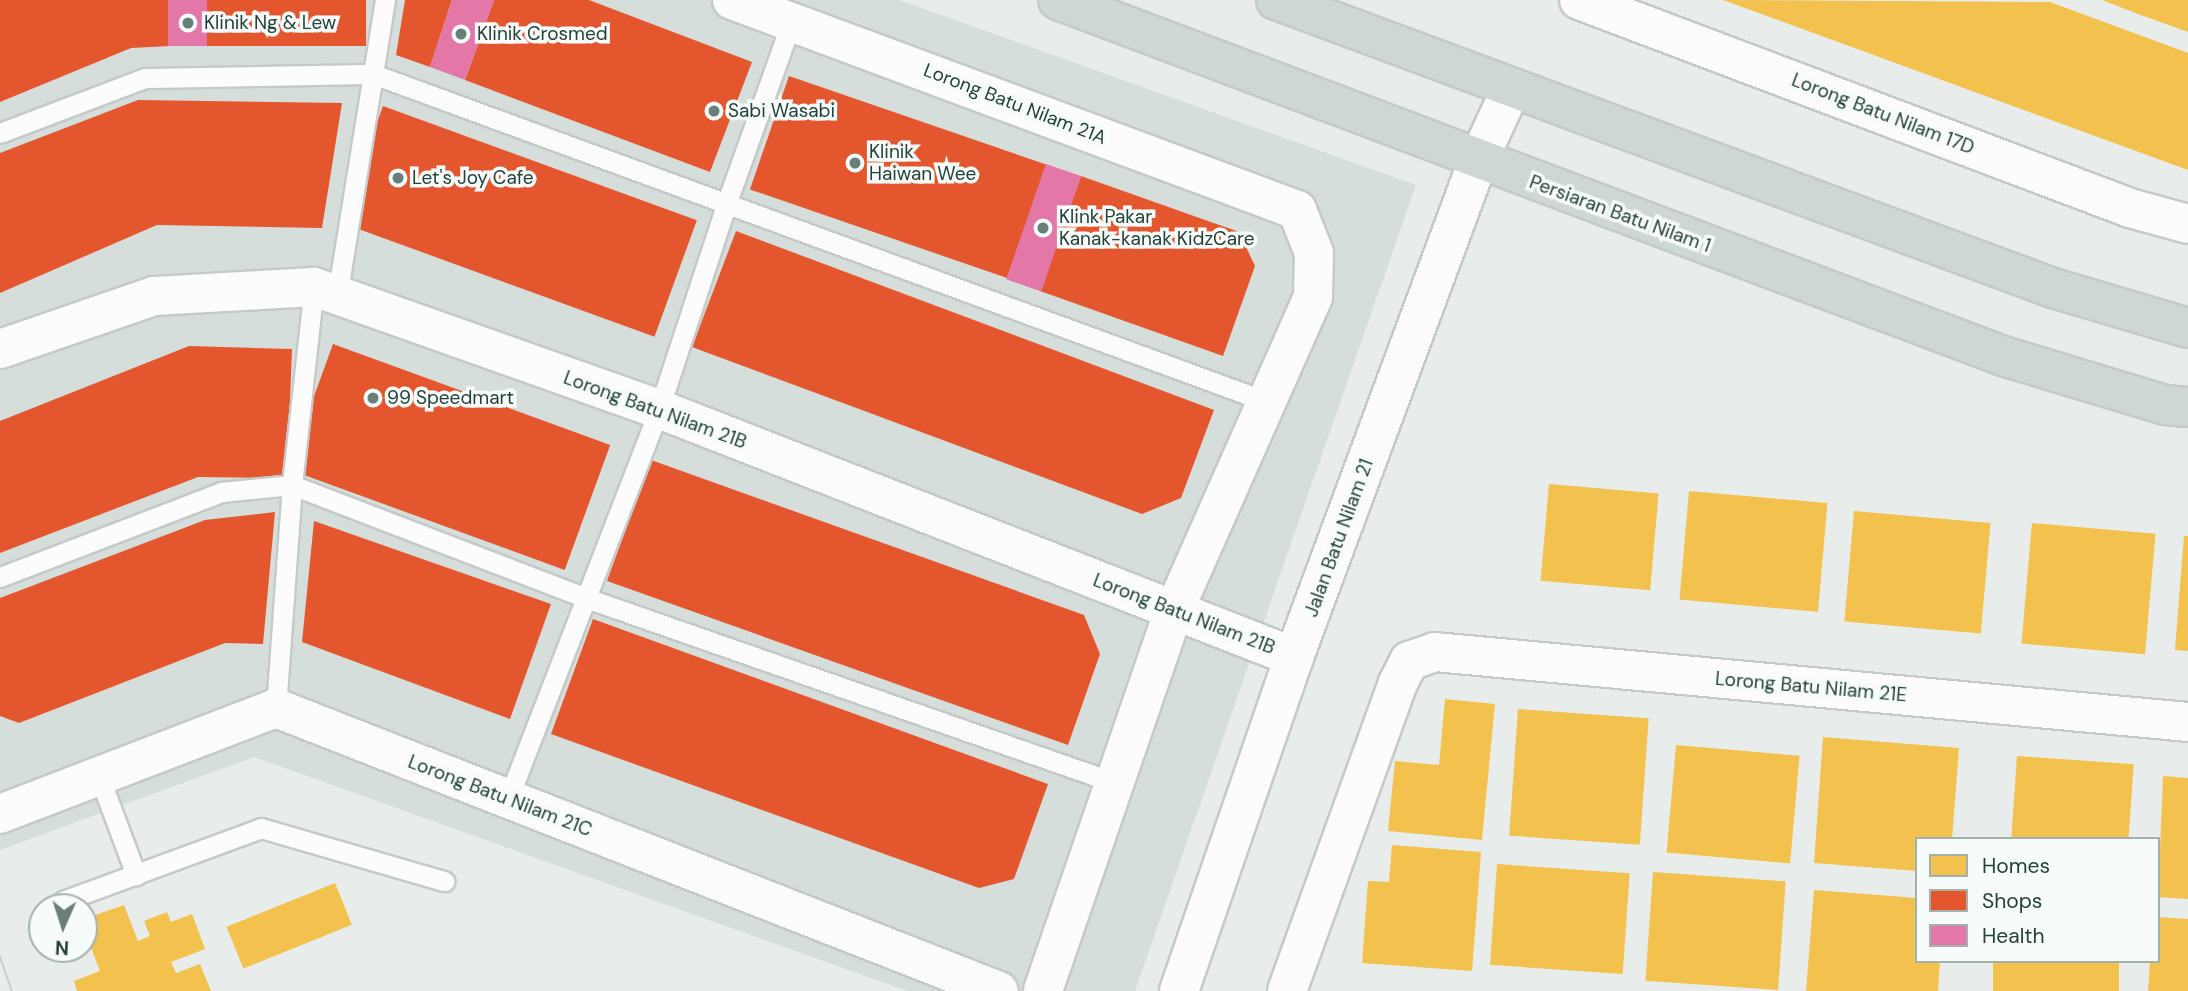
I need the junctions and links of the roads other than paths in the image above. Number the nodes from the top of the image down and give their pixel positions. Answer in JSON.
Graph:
{"nodes":[{"id":1,"x":385,"y":0,"type":"edge"},
{"id":2,"x":732,"y":0,"type":"edge"},
{"id":3,"x":1058,"y":0,"type":"edge"},
{"id":4,"x":1276,"y":0,"type":"edge"},
{"id":5,"x":1578,"y":0,"type":"edge"},
{"id":6,"x":1623,"y":7,"type":"edge"},
{"id":7,"x":792,"y":20,"type":"junction"},
{"id":8,"x":373,"y":74,"type":"junction"},
{"id":9,"x":1511,"y":89,"type":"junction"},
{"id":10,"x":0,"y":133,"type":"edge"},
{"id":11,"x":1478,"y":161,"type":"junction"},
{"id":12,"x":727,"y":202,"type":"junction"},
{"id":13,"x":2188,"y":224,"type":"edge"},
{"id":14,"x":326,"y":291,"type":"junction"},
{"id":15,"x":2188,"y":328,"type":"edge"},
{"id":16,"x":0,"y":349,"type":"edge"},
{"id":17,"x":1268,"y":402,"type":"junction"},
{"id":18,"x":2188,"y":407,"type":"edge"},
{"id":19,"x":659,"y":409,"type":"junction"},
{"id":20,"x":292,"y":485,"type":"junction"},
{"id":21,"x":0,"y":577,"type":"edge"},
{"id":22,"x":586,"y":598,"type":"junction"},
{"id":23,"x":1174,"y":610,"type":"junction"},
{"id":24,"x":1294,"y":657,"type":"junction"},
{"id":25,"x":276,"y":708,"type":"junction"},
{"id":26,"x":2188,"y":722,"type":"edge"},
{"id":27,"x":99,"y":776,"type":"junction"},
{"id":28,"x":1113,"y":782,"type":"junction"},
{"id":29,"x":508,"y":799,"type":"junction"},
{"id":30,"x":0,"y":814,"type":"edge"},
{"id":31,"x":136,"y":875,"type":"junction"},
{"id":32,"x":444,"y":881,"type":"dead end"},
{"id":33,"x":85,"y":893,"type":"edge"},
{"id":34,"x":999,"y":991,"type":"edge"},
{"id":35,"x":1044,"y":991,"type":"edge"},
{"id":36,"x":1178,"y":991,"type":"edge"},
{"id":37,"x":1287,"y":991,"type":"edge"}],
"edges":[{"from":1,"to":8,"type":"lane"},
{"from":2,"to":7,"type":"street","name":"Lorong Batu Nilam 21A"},
{"from":3,"to":11,"type":"main road","name":"Persiaran Batu Nilam 1"},
{"from":4,"to":9,"type":"main road"},
{"from":5,"to":6,"type":"street","name":"Lorong Batu Nilam 17D"},
{"from":6,"to":13,"type":"street","name":"Lorong Batu Nilam 17D"},
{"from":7,"to":12,"type":"lane"},
{"from":7,"to":17,"type":"street","name":"Lorong Batu Nilam 21A"},
{"from":8,"to":10,"type":"lane"},
{"from":8,"to":12,"type":"lane"},
{"from":8,"to":14,"type":"lane"},
{"from":9,"to":11,"type":"street","name":"Jalan Batu Nilam 21"},
{"from":9,"to":15,"type":"main road"},
{"from":11,"to":18,"type":"main road","name":"Persiaran Batu Nilam 1"},
{"from":11,"to":24,"type":"street","name":"Jalan Batu Nilam 21"},
{"from":12,"to":17,"type":"lane"},
{"from":12,"to":19,"type":"lane"},
{"from":14,"to":16,"type":"street","name":"Lorong Batu Nilam 21B"},
{"from":14,"to":19,"type":"street","name":"Lorong Batu Nilam 21B"},
{"from":14,"to":20,"type":"lane"},
{"from":17,"to":23,"type":"street"},
{"from":19,"to":22,"type":"lane"},
{"from":19,"to":23,"type":"street","name":"Lorong Batu Nilam 21B"},
{"from":20,"to":21,"type":"lane"},
{"from":20,"to":22,"type":"lane"},
{"from":20,"to":25,"type":"lane"},
{"from":22,"to":28,"type":"lane"},
{"from":22,"to":29,"type":"lane"},
{"from":23,"to":24,"type":"street","name":"Lorong Batu Nilam 21B"},
{"from":23,"to":28,"type":"street"},
{"from":24,"to":36,"type":"street","name":"Jalan Batu Nilam 21"},
{"from":25,"to":27,"type":"street"},
{"from":25,"to":29,"type":"street","name":"Lorong Batu Nilam 21C"},
{"from":26,"to":37,"type":"street","name":"Lorong Batu Nilam 21E"},
{"from":27,"to":30,"type":"street"},
{"from":27,"to":31,"type":"lane"},
{"from":28,"to":35,"type":"street"},
{"from":29,"to":34,"type":"street","name":"Lorong Batu Nilam 21C"},
{"from":31,"to":32,"type":"lane"},
{"from":31,"to":33,"type":"lane"}]}
